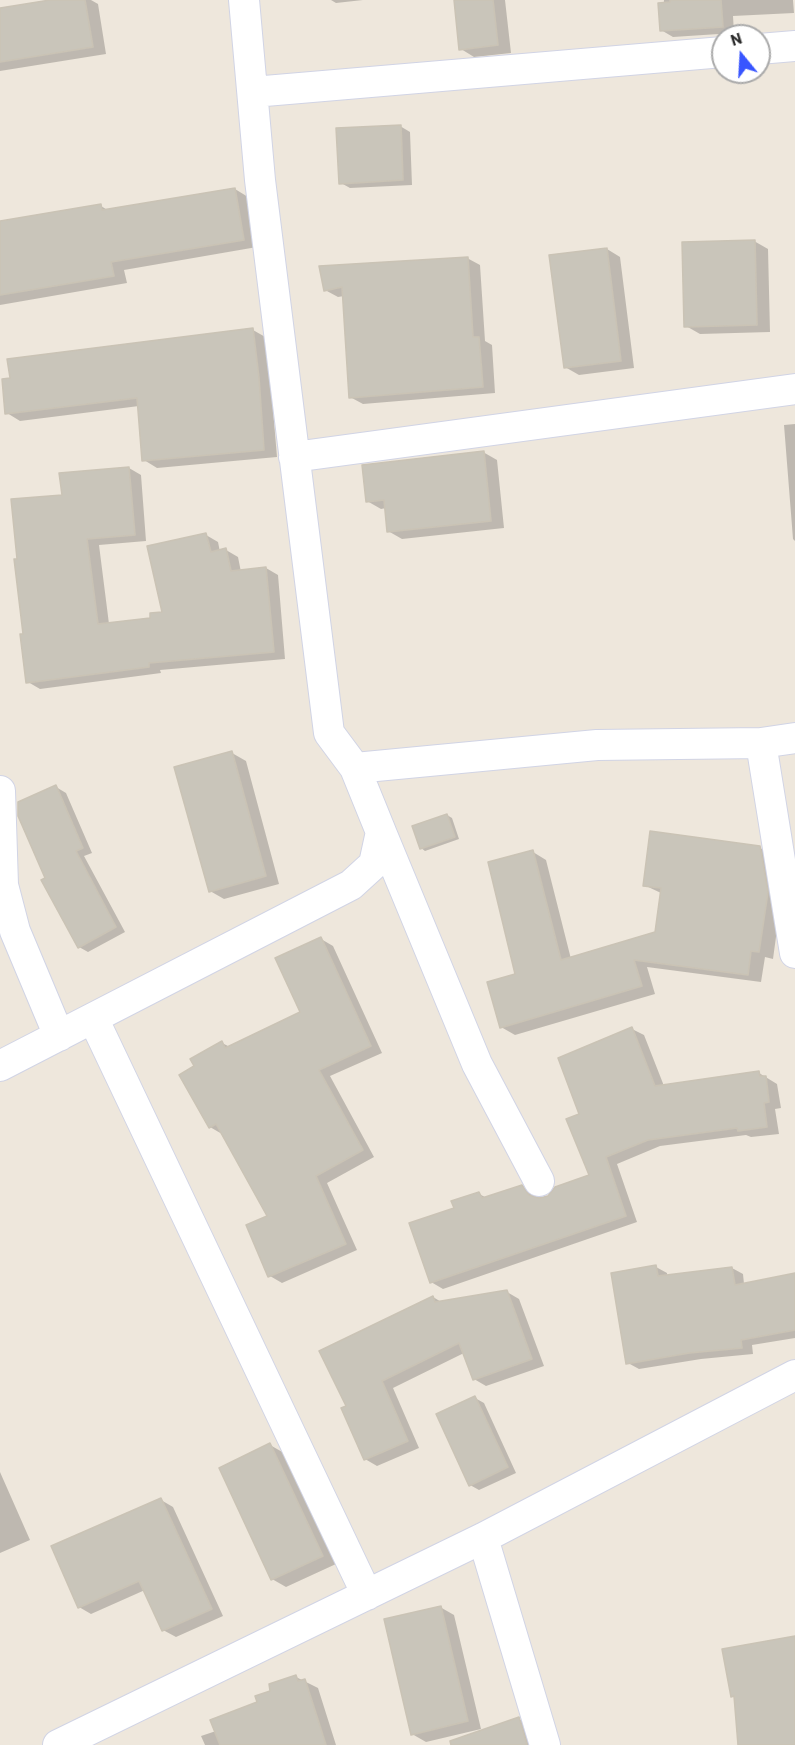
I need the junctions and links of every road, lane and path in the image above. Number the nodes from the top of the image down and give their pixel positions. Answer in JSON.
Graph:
{"nodes":[{"id":1,"x":244,"y":0,"type":"edge"},
{"id":2,"x":795,"y":46,"type":"edge"},
{"id":3,"x":771,"y":48,"type":"edge"},
{"id":4,"x":711,"y":53,"type":"edge"},
{"id":5,"x":253,"y":92,"type":"junction"},
{"id":6,"x":795,"y":388,"type":"edge"},
{"id":7,"x":294,"y":457,"type":"junction"},
{"id":8,"x":795,"y":738,"type":"edge"},
{"id":9,"x":761,"y":743,"type":"junction"},
{"id":10,"x":355,"y":768,"type":"junction"},
{"id":11,"x":0,"y":791,"type":"edge"},
{"id":12,"x":381,"y":832,"type":"junction"},
{"id":13,"x":795,"y":953,"type":"edge"},
{"id":14,"x":93,"y":1018,"type":"junction"},
{"id":15,"x":59,"y":1036,"type":"junction"},
{"id":16,"x":0,"y":1066,"type":"edge"},
{"id":17,"x":539,"y":1181,"type":"dead end"},
{"id":18,"x":795,"y":1375,"type":"edge"},
{"id":19,"x":483,"y":1538,"type":"junction"},
{"id":20,"x":367,"y":1595,"type":"junction"},
{"id":21,"x":58,"y":1745,"type":"edge"},
{"id":22,"x":545,"y":1745,"type":"edge"}],
"edges":[{"from":1,"to":5,"type":"street"},
{"from":2,"to":3,"type":"street"},
{"from":4,"to":5,"type":"street"},
{"from":5,"to":7,"type":"street"},
{"from":6,"to":7,"type":"street"},
{"from":7,"to":10,"type":"street"},
{"from":8,"to":9,"type":"street"},
{"from":9,"to":10,"type":"street"},
{"from":9,"to":13,"type":"street"},
{"from":10,"to":12,"type":"street"},
{"from":11,"to":15,"type":"street"},
{"from":12,"to":14,"type":"street"},
{"from":12,"to":17,"type":"street"},
{"from":14,"to":15,"type":"street"},
{"from":14,"to":20,"type":"street"},
{"from":15,"to":16,"type":"street"},
{"from":18,"to":19,"type":"street"},
{"from":19,"to":20,"type":"street"},
{"from":19,"to":22,"type":"street"},
{"from":20,"to":21,"type":"street"}]}
